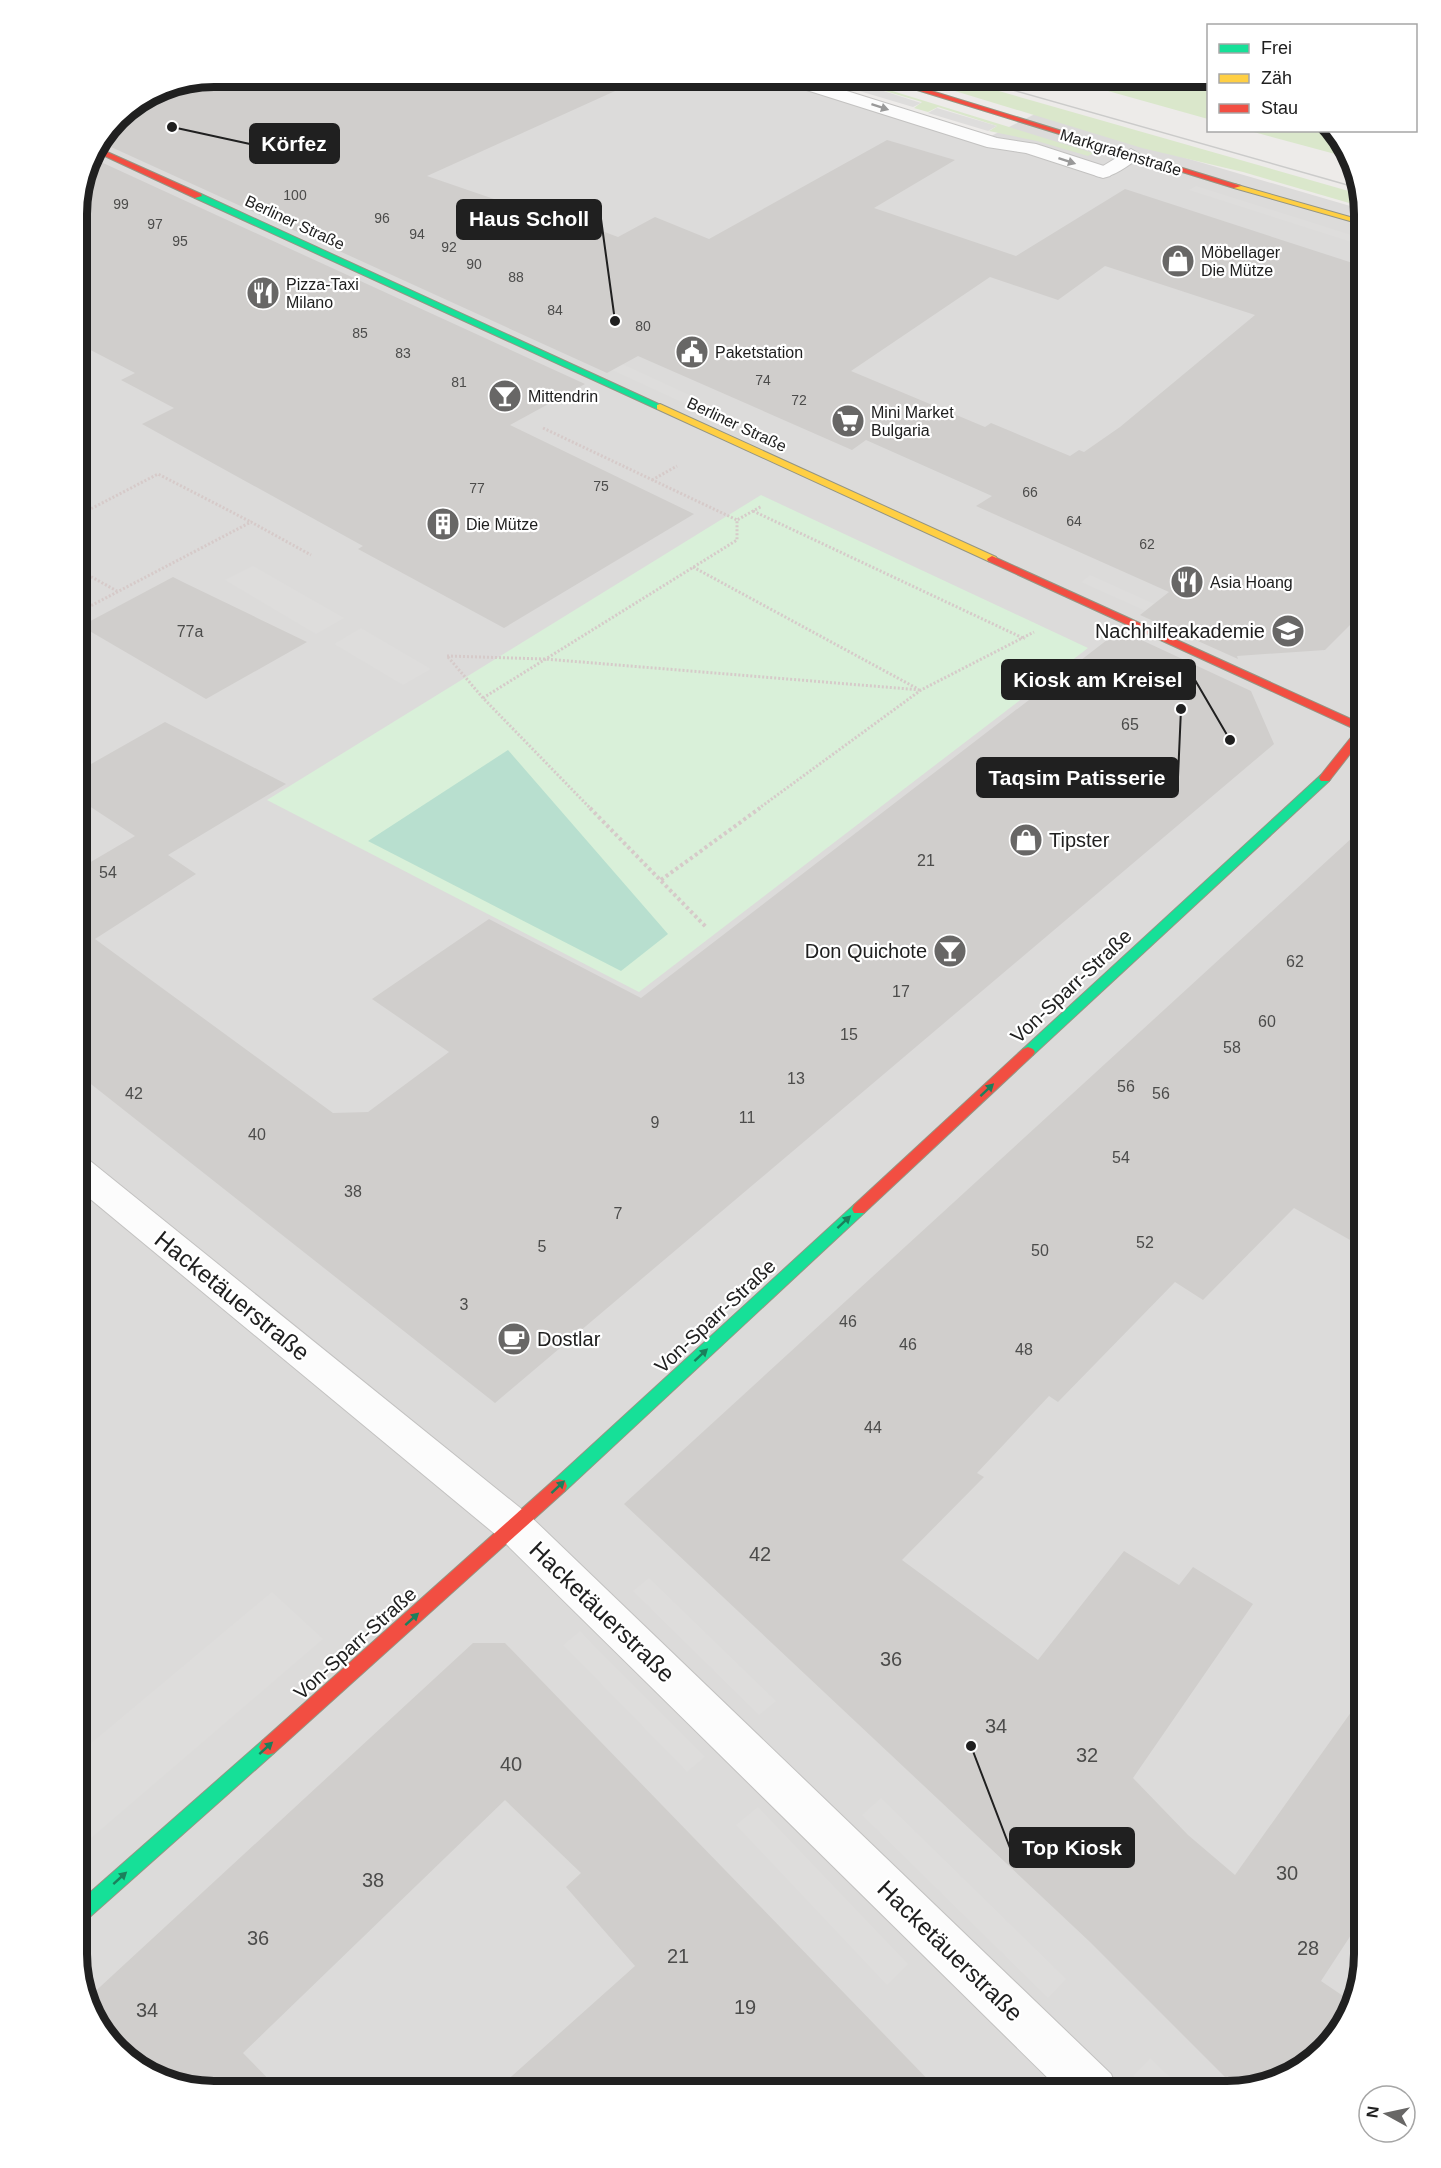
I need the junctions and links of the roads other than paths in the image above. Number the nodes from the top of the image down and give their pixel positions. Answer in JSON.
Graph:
{"nodes":[{"id":1,"x":816,"y":87,"type":"edge"},
{"id":2,"x":911,"y":87,"type":"edge"},
{"id":3,"x":103,"y":153,"type":"edge"},
{"id":4,"x":1131,"y":155,"type":"junction"},
{"id":5,"x":1354,"y":220,"type":"edge"},
{"id":6,"x":1354,"y":724,"type":"edge"},
{"id":7,"x":1354,"y":742,"type":"edge"},
{"id":8,"x":87,"y":1177,"type":"edge"},
{"id":9,"x":515,"y":1527,"type":"junction"},
{"id":10,"x":87,"y":1906,"type":"edge"},
{"id":11,"x":1084,"y":2081,"type":"edge"}],
"edges":[{"from":1,"to":4,"type":"street","name":"Markgrafenstraße","one_way":true},
{"from":2,"to":4,"type":"street","name":"Markgrafenstraße"},
{"from":3,"to":6,"type":"street","name":"Berliner Straße"},
{"from":4,"to":5,"type":"street","name":"Markgrafenstraße"},
{"from":9,"to":7,"type":"street","name":"Von-Sparr-Straße","one_way":true},
{"from":8,"to":9,"type":"street","name":"Hacketäuerstraße"},
{"from":10,"to":9,"type":"street","name":"Von-Sparr-Straße","one_way":true},
{"from":9,"to":11,"type":"street","name":"Hacketäuerstraße"}]}
